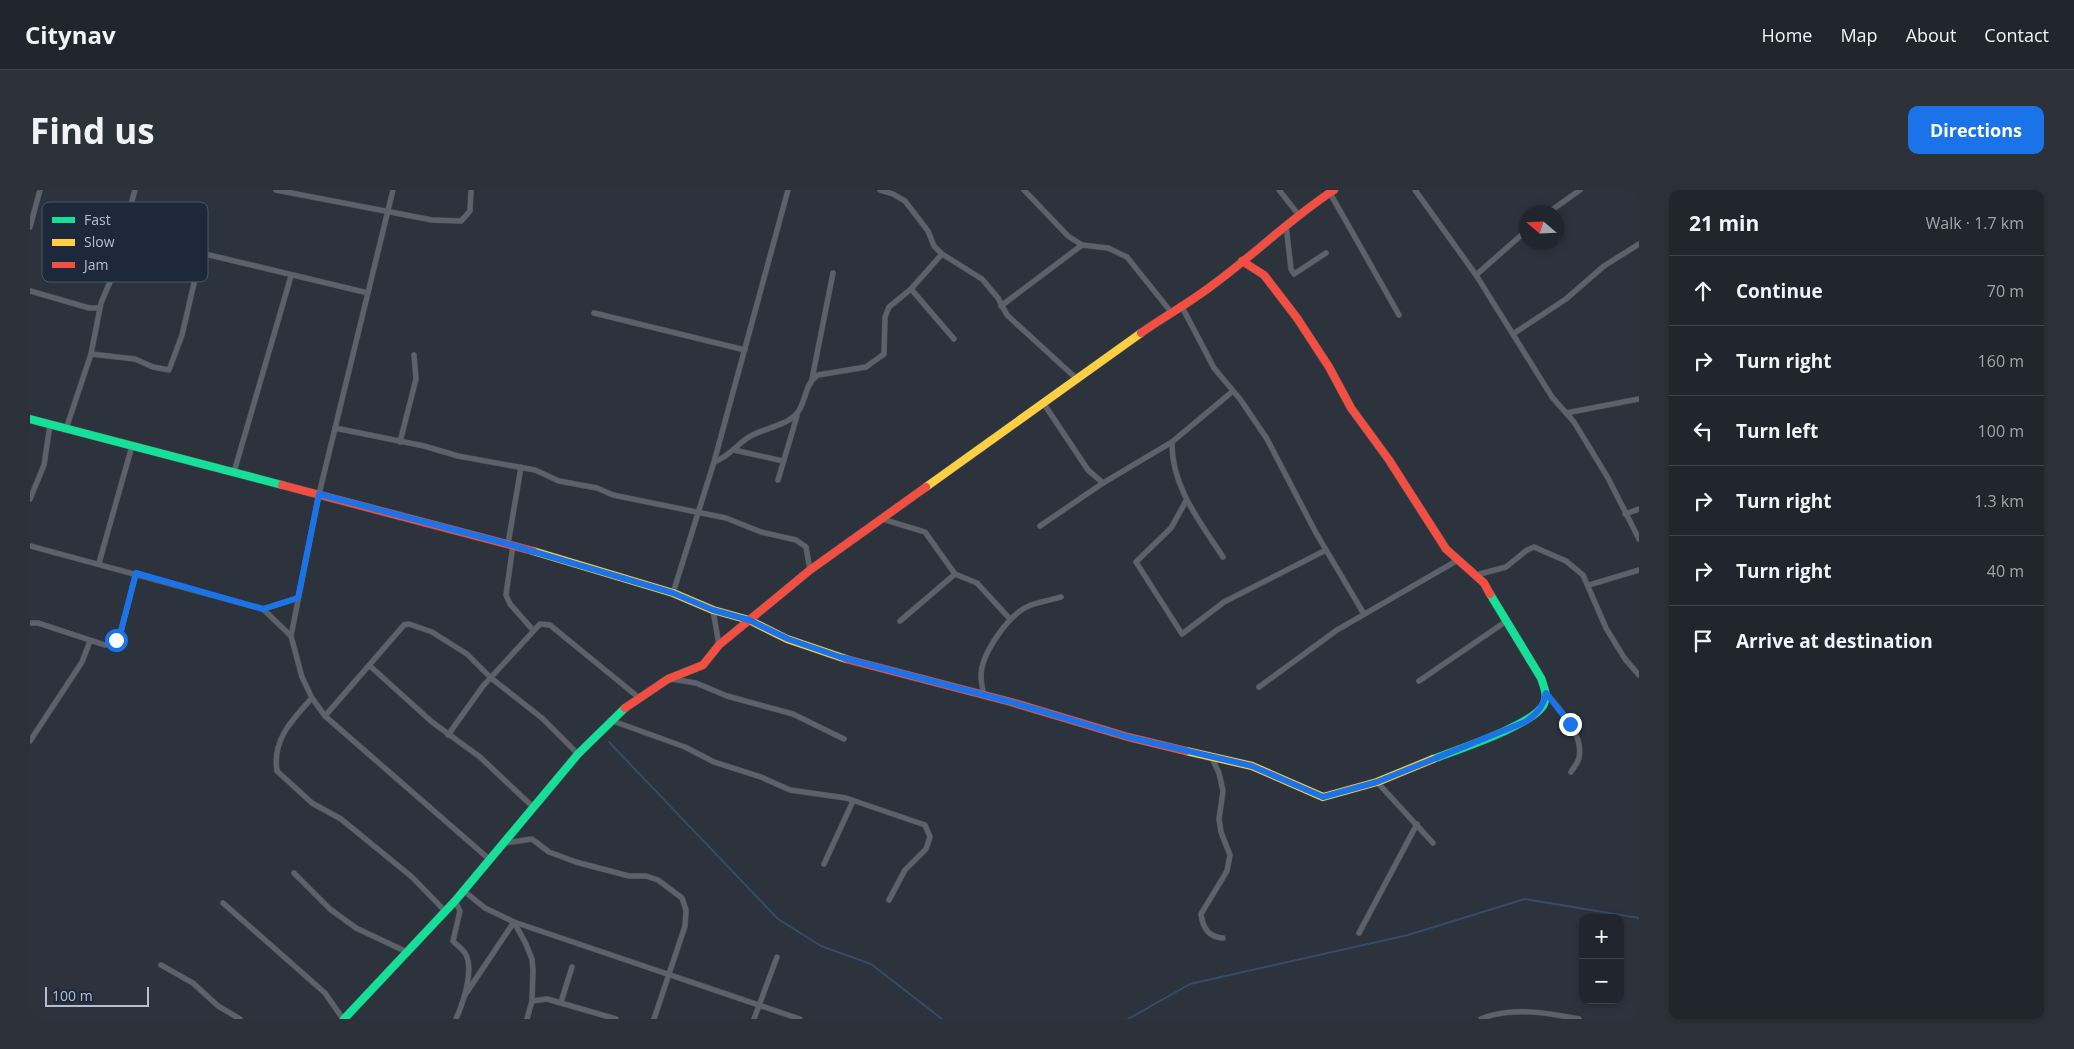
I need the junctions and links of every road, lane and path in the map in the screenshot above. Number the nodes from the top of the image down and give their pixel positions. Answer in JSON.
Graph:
{"nodes":[{"id":1,"x":40,"y":190,"type":"edge"},
{"id":2,"x":276,"y":190,"type":"edge"},
{"id":3,"x":393,"y":190,"type":"edge"},
{"id":4,"x":471,"y":190,"type":"edge"},
{"id":5,"x":788,"y":190,"type":"edge"},
{"id":6,"x":880,"y":190,"type":"edge"},
{"id":7,"x":1024,"y":190,"type":"edge"},
{"id":8,"x":1279,"y":190,"type":"edge"},
{"id":9,"x":1415,"y":190,"type":"edge"},
{"id":10,"x":1580,"y":190,"type":"edge"},
{"id":11,"x":1332,"y":192,"type":"edge"},
{"id":12,"x":1559,"y":205,"type":"edge"},
{"id":13,"x":388,"y":211,"type":"junction"},
{"id":14,"x":1298,"y":214,"type":"junction"},
{"id":15,"x":1286,"y":225,"type":"junction"},
{"id":16,"x":30,"y":227,"type":"edge"},
{"id":17,"x":1519,"y":237,"type":"edge"},
{"id":18,"x":1639,"y":244,"type":"edge"},
{"id":19,"x":1082,"y":245,"type":"junction"},
{"id":20,"x":1326,"y":253,"type":"dead end"},
{"id":21,"x":942,"y":254,"type":"junction"},
{"id":22,"x":208,"y":256,"type":"edge"},
{"id":23,"x":1242,"y":261,"type":"junction"},
{"id":24,"x":833,"y":273,"type":"dead end"},
{"id":25,"x":1476,"y":275,"type":"junction"},
{"id":26,"x":291,"y":276,"type":"junction"},
{"id":27,"x":109,"y":282,"type":"edge"},
{"id":28,"x":194,"y":282,"type":"edge"},
{"id":29,"x":911,"y":289,"type":"junction"},
{"id":30,"x":30,"y":291,"type":"edge"},
{"id":31,"x":368,"y":293,"type":"junction"},
{"id":32,"x":1181,"y":305,"type":"junction"},
{"id":33,"x":1001,"y":306,"type":"junction"},
{"id":34,"x":89,"y":308,"type":"junction"},
{"id":35,"x":100,"y":308,"type":"junction"},
{"id":36,"x":1171,"y":312,"type":"junction"},
{"id":37,"x":594,"y":313,"type":"dead end"},
{"id":38,"x":1399,"y":315,"type":"dead end"},
{"id":39,"x":99,"y":319,"type":"junction"},
{"id":40,"x":1513,"y":334,"type":"junction"},
{"id":41,"x":954,"y":339,"type":"dead end"},
{"id":42,"x":745,"y":350,"type":"junction"},
{"id":43,"x":91,"y":354,"type":"junction"},
{"id":44,"x":414,"y":355,"type":"dead end"},
{"id":45,"x":812,"y":379,"type":"junction"},
{"id":46,"x":1078,"y":381,"type":"junction"},
{"id":47,"x":1232,"y":391,"type":"junction"},
{"id":48,"x":1639,"y":399,"type":"edge"},
{"id":49,"x":1044,"y":404,"type":"junction"},
{"id":50,"x":799,"y":412,"type":"junction"},
{"id":51,"x":1566,"y":413,"type":"junction"},
{"id":52,"x":30,"y":419,"type":"edge"},
{"id":53,"x":50,"y":425,"type":"junction"},
{"id":54,"x":335,"y":428,"type":"junction"},
{"id":55,"x":66,"y":429,"type":"junction"},
{"id":56,"x":400,"y":442,"type":"junction"},
{"id":57,"x":1172,"y":442,"type":"junction"},
{"id":58,"x":132,"y":446,"type":"junction"},
{"id":59,"x":734,"y":450,"type":"junction"},
{"id":60,"x":783,"y":461,"type":"junction"},
{"id":61,"x":714,"y":462,"type":"junction"},
{"id":62,"x":521,"y":467,"type":"junction"},
{"id":63,"x":234,"y":472,"type":"junction"},
{"id":64,"x":778,"y":480,"type":"dead end"},
{"id":65,"x":1103,"y":483,"type":"junction"},
{"id":66,"x":319,"y":494,"type":"junction"},
{"id":67,"x":30,"y":499,"type":"edge"},
{"id":68,"x":1186,"y":501,"type":"junction"},
{"id":69,"x":1639,"y":509,"type":"edge"},
{"id":70,"x":699,"y":514,"type":"junction"},
{"id":71,"x":1625,"y":514,"type":"junction"},
{"id":72,"x":882,"y":518,"type":"junction"},
{"id":73,"x":1040,"y":526,"type":"dead end"},
{"id":74,"x":1639,"y":539,"type":"edge"},
{"id":75,"x":510,"y":544,"type":"junction"},
{"id":76,"x":30,"y":546,"type":"edge"},
{"id":77,"x":1326,"y":550,"type":"junction"},
{"id":78,"x":1223,"y":557,"type":"dead end"},
{"id":79,"x":1458,"y":560,"type":"junction"},
{"id":80,"x":99,"y":563,"type":"junction"},
{"id":81,"x":810,"y":570,"type":"junction"},
{"id":82,"x":1639,"y":570,"type":"edge"},
{"id":83,"x":136,"y":573,"type":"junction"},
{"id":84,"x":955,"y":574,"type":"junction"},
{"id":85,"x":1476,"y":575,"type":"junction"},
{"id":86,"x":1589,"y":585,"type":"junction"},
{"id":87,"x":673,"y":593,"type":"junction"},
{"id":88,"x":1061,"y":597,"type":"dead end"},
{"id":89,"x":298,"y":598,"type":"junction"},
{"id":90,"x":263,"y":609,"type":"junction"},
{"id":91,"x":713,"y":610,"type":"junction"},
{"id":92,"x":1364,"y":614,"type":"junction"},
{"id":93,"x":749,"y":620,"type":"junction"},
{"id":94,"x":1010,"y":620,"type":"junction"},
{"id":95,"x":900,"y":621,"type":"dead end"},
{"id":96,"x":1505,"y":622,"type":"junction"},
{"id":97,"x":30,"y":623,"type":"edge"},
{"id":98,"x":533,"y":630,"type":"junction"},
{"id":99,"x":291,"y":636,"type":"junction"},
{"id":100,"x":90,"y":641,"type":"junction"},
{"id":101,"x":719,"y":645,"type":"junction"},
{"id":102,"x":370,"y":666,"type":"junction"},
{"id":103,"x":1639,"y":675,"type":"edge"},
{"id":104,"x":490,"y":678,"type":"junction"},
{"id":105,"x":668,"y":679,"type":"junction"},
{"id":106,"x":1419,"y":681,"type":"dead end"},
{"id":107,"x":1259,"y":687,"type":"dead end"},
{"id":108,"x":1546,"y":693,"type":"junction"},
{"id":109,"x":984,"y":696,"type":"junction"},
{"id":110,"x":638,"y":697,"type":"junction"},
{"id":111,"x":312,"y":698,"type":"junction"},
{"id":112,"x":325,"y":716,"type":"junction"},
{"id":113,"x":610,"y":720,"type":"junction"},
{"id":114,"x":448,"y":735,"type":"junction"},
{"id":115,"x":844,"y":739,"type":"dead end"},
{"id":116,"x":30,"y":741,"type":"edge"},
{"id":117,"x":578,"y":754,"type":"junction"},
{"id":118,"x":1212,"y":758,"type":"junction"},
{"id":119,"x":1571,"y":772,"type":"dead end"},
{"id":120,"x":1377,"y":782,"type":"junction"},
{"id":121,"x":853,"y":801,"type":"junction"},
{"id":122,"x":533,"y":807,"type":"junction"},
{"id":123,"x":1417,"y":824,"type":"junction"},
{"id":124,"x":502,"y":843,"type":"junction"},
{"id":125,"x":1432,"y":843,"type":"dead end"},
{"id":126,"x":489,"y":858,"type":"junction"},
{"id":127,"x":824,"y":864,"type":"dead end"},
{"id":128,"x":294,"y":873,"type":"dead end"},
{"id":129,"x":464,"y":890,"type":"junction"},
{"id":130,"x":889,"y":900,"type":"dead end"},
{"id":131,"x":455,"y":901,"type":"junction"},
{"id":132,"x":223,"y":903,"type":"dead end"},
{"id":133,"x":445,"y":911,"type":"junction"},
{"id":134,"x":514,"y":922,"type":"junction"},
{"id":135,"x":1359,"y":933,"type":"dead end"},
{"id":136,"x":1223,"y":938,"type":"dead end"},
{"id":137,"x":407,"y":952,"type":"junction"},
{"id":138,"x":777,"y":957,"type":"dead end"},
{"id":139,"x":161,"y":965,"type":"dead end"},
{"id":140,"x":572,"y":967,"type":"dead end"},
{"id":141,"x":670,"y":975,"type":"junction"},
{"id":142,"x":465,"y":995,"type":"junction"},
{"id":143,"x":532,"y":1001,"type":"junction"},
{"id":144,"x":562,"y":1002,"type":"junction"},
{"id":145,"x":759,"y":1005,"type":"junction"},
{"id":146,"x":240,"y":1019,"type":"edge"},
{"id":147,"x":344,"y":1019,"type":"edge"},
{"id":148,"x":456,"y":1019,"type":"edge"},
{"id":149,"x":527,"y":1019,"type":"edge"},
{"id":150,"x":616,"y":1019,"type":"edge"},
{"id":151,"x":654,"y":1019,"type":"edge"},
{"id":152,"x":754,"y":1019,"type":"edge"},
{"id":153,"x":800,"y":1019,"type":"edge"},
{"id":154,"x":1481,"y":1019,"type":"edge"},
{"id":155,"x":1579,"y":1019,"type":"edge"}],
"edges":[{"from":1,"to":16,"type":"street"},
{"from":2,"to":13,"type":"street"},
{"from":3,"to":13,"type":"street"},
{"from":4,"to":13,"type":"street"},
{"from":5,"to":42,"type":"street"},
{"from":6,"to":21,"type":"street"},
{"from":7,"to":19,"type":"street"},
{"from":8,"to":14,"type":"street"},
{"from":9,"to":25,"type":"street"},
{"from":10,"to":12,"type":"street"},
{"from":11,"to":14,"type":"street"},
{"from":11,"to":38,"type":"street"},
{"from":13,"to":31,"type":"street"},
{"from":14,"to":15,"type":"street"},
{"from":15,"to":20,"type":"street"},
{"from":15,"to":23,"type":"street"},
{"from":17,"to":25,"type":"street"},
{"from":18,"to":40,"type":"street"},
{"from":19,"to":33,"type":"street"},
{"from":19,"to":36,"type":"street"},
{"from":21,"to":29,"type":"street"},
{"from":21,"to":33,"type":"street"},
{"from":22,"to":26,"type":"street"},
{"from":23,"to":32,"type":"street"},
{"from":23,"to":79,"type":"street"},
{"from":24,"to":45,"type":"street"},
{"from":25,"to":40,"type":"street"},
{"from":26,"to":31,"type":"street"},
{"from":26,"to":63,"type":"street"},
{"from":27,"to":35,"type":"street"},
{"from":28,"to":43,"type":"street"},
{"from":29,"to":41,"type":"street"},
{"from":29,"to":45,"type":"street"},
{"from":30,"to":34,"type":"street"},
{"from":31,"to":54,"type":"street"},
{"from":32,"to":36,"type":"street"},
{"from":32,"to":47,"type":"street"},
{"from":33,"to":46,"type":"street"},
{"from":34,"to":35,"type":"street"},
{"from":34,"to":39,"type":"street"},
{"from":35,"to":39,"type":"street"},
{"from":36,"to":46,"type":"street"},
{"from":37,"to":42,"type":"street"},
{"from":39,"to":43,"type":"street"},
{"from":40,"to":51,"type":"street"},
{"from":42,"to":61,"type":"street"},
{"from":43,"to":55,"type":"street"},
{"from":44,"to":56,"type":"street"},
{"from":45,"to":50,"type":"street"},
{"from":46,"to":49,"type":"street"},
{"from":47,"to":57,"type":"street"},
{"from":47,"to":77,"type":"street"},
{"from":48,"to":51,"type":"street"},
{"from":49,"to":65,"type":"street"},
{"from":49,"to":72,"type":"street"},
{"from":50,"to":59,"type":"street"},
{"from":50,"to":60,"type":"street"},
{"from":51,"to":71,"type":"street"},
{"from":52,"to":53,"type":"street"},
{"from":53,"to":55,"type":"street"},
{"from":53,"to":67,"type":"street"},
{"from":54,"to":56,"type":"street"},
{"from":54,"to":66,"type":"street"},
{"from":55,"to":58,"type":"street"},
{"from":56,"to":62,"type":"street"},
{"from":57,"to":65,"type":"street"},
{"from":57,"to":68,"type":"street"},
{"from":58,"to":63,"type":"street"},
{"from":58,"to":80,"type":"street"},
{"from":59,"to":60,"type":"street"},
{"from":59,"to":61,"type":"street"},
{"from":60,"to":64,"type":"street"},
{"from":61,"to":70,"type":"street"},
{"from":62,"to":70,"type":"street"},
{"from":62,"to":75,"type":"street"},
{"from":63,"to":66,"type":"street"},
{"from":65,"to":73,"type":"street"},
{"from":66,"to":75,"type":"street"},
{"from":66,"to":89,"type":"street"},
{"from":68,"to":77,"type":"street"},
{"from":68,"to":78,"type":"street"},
{"from":69,"to":71,"type":"street"},
{"from":70,"to":81,"type":"street"},
{"from":70,"to":87,"type":"street"},
{"from":71,"to":74,"type":"street"},
{"from":72,"to":81,"type":"street"},
{"from":72,"to":84,"type":"street"},
{"from":75,"to":87,"type":"street"},
{"from":75,"to":98,"type":"street"},
{"from":76,"to":80,"type":"street"},
{"from":77,"to":92,"type":"street"},
{"from":79,"to":85,"type":"street"},
{"from":79,"to":92,"type":"street"},
{"from":80,"to":83,"type":"street"},
{"from":81,"to":93,"type":"street"},
{"from":82,"to":86,"type":"street"},
{"from":83,"to":90,"type":"street"},
{"from":83,"to":100,"type":"street"},
{"from":84,"to":94,"type":"street"},
{"from":84,"to":95,"type":"street"},
{"from":85,"to":86,"type":"street"},
{"from":85,"to":96,"type":"street"},
{"from":86,"to":103,"type":"street"},
{"from":87,"to":91,"type":"street"},
{"from":88,"to":94,"type":"street"},
{"from":89,"to":90,"type":"street"},
{"from":89,"to":99,"type":"street"},
{"from":90,"to":99,"type":"street"},
{"from":91,"to":93,"type":"street"},
{"from":91,"to":101,"type":"street"},
{"from":92,"to":107,"type":"street"},
{"from":93,"to":101,"type":"street"},
{"from":93,"to":109,"type":"street"},
{"from":94,"to":109,"type":"street"},
{"from":96,"to":106,"type":"street"},
{"from":96,"to":108,"type":"street"},
{"from":97,"to":100,"type":"street"},
{"from":98,"to":104,"type":"street"},
{"from":98,"to":110,"type":"street"},
{"from":99,"to":111,"type":"street"},
{"from":100,"to":116,"type":"street"},
{"from":101,"to":105,"type":"street"},
{"from":102,"to":104,"type":"street"},
{"from":102,"to":112,"type":"street"},
{"from":102,"to":114,"type":"street"},
{"from":104,"to":114,"type":"street"},
{"from":104,"to":117,"type":"street"},
{"from":105,"to":110,"type":"street"},
{"from":105,"to":115,"type":"street"},
{"from":108,"to":119,"type":"street"},
{"from":108,"to":120,"type":"street"},
{"from":109,"to":118,"type":"street"},
{"from":110,"to":113,"type":"street"},
{"from":111,"to":112,"type":"street"},
{"from":111,"to":133,"type":"street"},
{"from":112,"to":126,"type":"street"},
{"from":113,"to":117,"type":"street"},
{"from":113,"to":121,"type":"street"},
{"from":114,"to":122,"type":"street"},
{"from":117,"to":122,"type":"street"},
{"from":118,"to":120,"type":"street"},
{"from":118,"to":136,"type":"street"},
{"from":120,"to":123,"type":"street"},
{"from":121,"to":127,"type":"street"},
{"from":121,"to":130,"type":"street"},
{"from":122,"to":124,"type":"street"},
{"from":123,"to":125,"type":"street"},
{"from":123,"to":135,"type":"street"},
{"from":124,"to":126,"type":"street"},
{"from":124,"to":141,"type":"street"},
{"from":126,"to":129,"type":"street"},
{"from":128,"to":137,"type":"street"},
{"from":129,"to":131,"type":"street"},
{"from":129,"to":134,"type":"street"},
{"from":131,"to":133,"type":"street"},
{"from":131,"to":142,"type":"street"},
{"from":132,"to":147,"type":"street"},
{"from":133,"to":137,"type":"street"},
{"from":134,"to":141,"type":"street"},
{"from":134,"to":142,"type":"street"},
{"from":134,"to":143,"type":"street"},
{"from":137,"to":147,"type":"street"},
{"from":138,"to":145,"type":"street"},
{"from":139,"to":146,"type":"street"},
{"from":140,"to":144,"type":"street"},
{"from":141,"to":145,"type":"street"},
{"from":141,"to":151,"type":"street"},
{"from":142,"to":148,"type":"street"},
{"from":143,"to":144,"type":"street"},
{"from":143,"to":149,"type":"street"},
{"from":144,"to":150,"type":"street"},
{"from":145,"to":152,"type":"street"},
{"from":145,"to":153,"type":"street"},
{"from":154,"to":155,"type":"street"}]}
